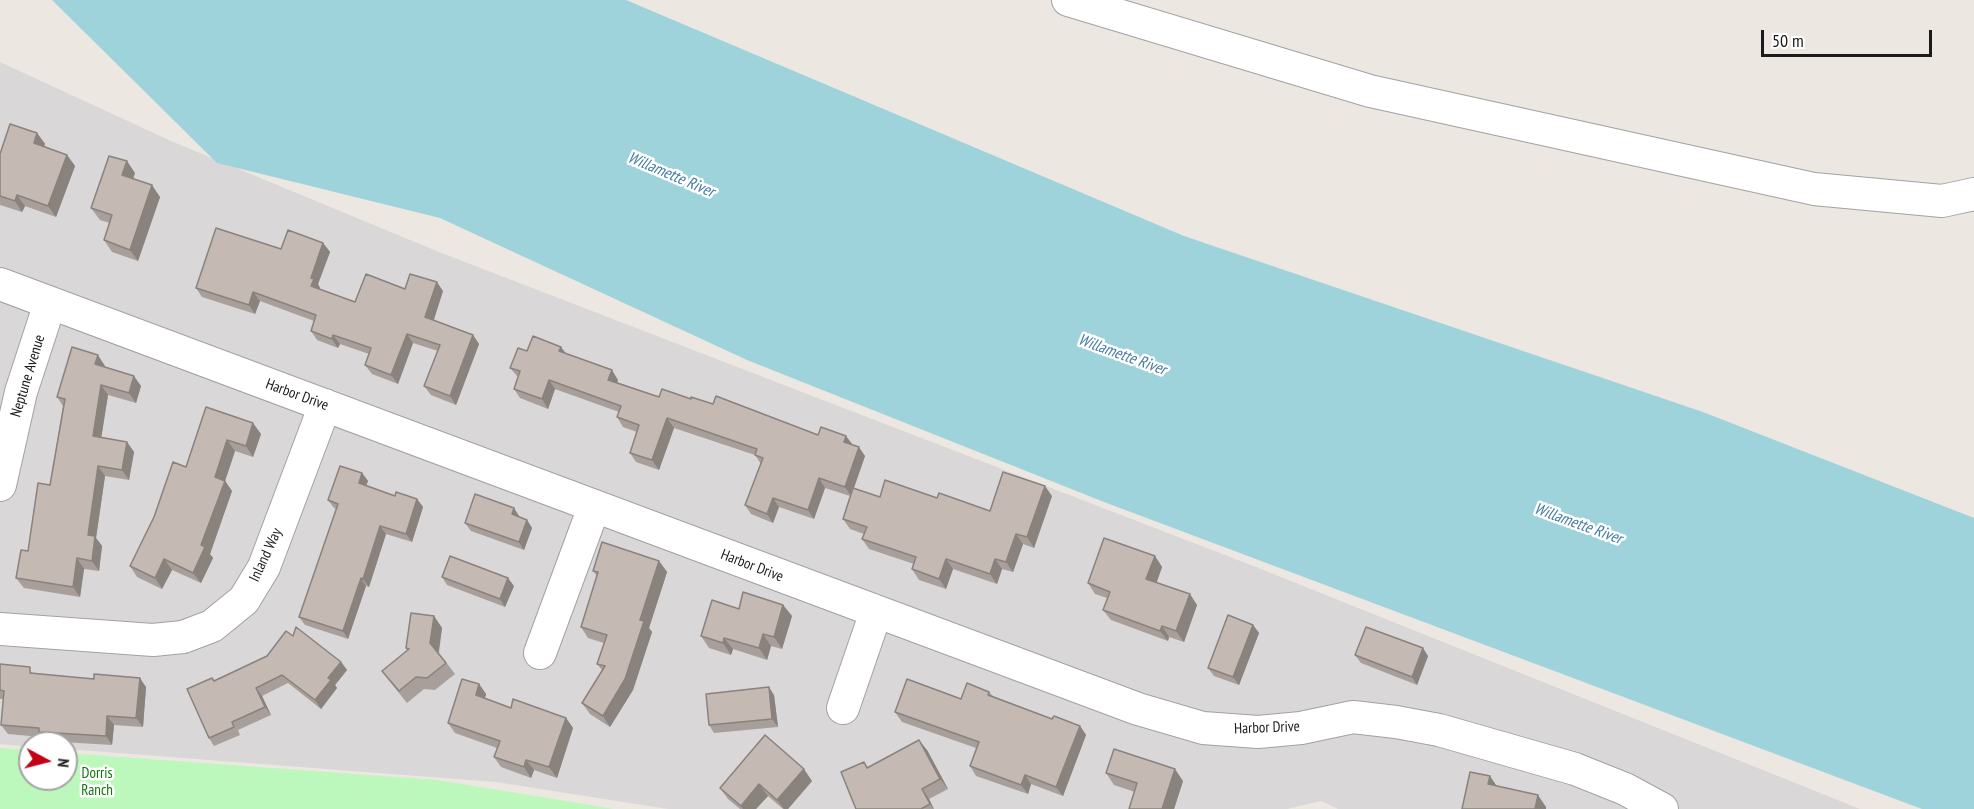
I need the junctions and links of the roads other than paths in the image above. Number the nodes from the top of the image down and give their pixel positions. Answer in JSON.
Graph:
{"nodes":[{"id":1,"x":1068,"y":0,"type":"edge"},
{"id":2,"x":1974,"y":194,"type":"edge"},
{"id":3,"x":0,"y":284,"type":"edge"},
{"id":4,"x":50,"y":303,"type":"junction"},
{"id":5,"x":325,"y":405,"type":"junction"},
{"id":6,"x":0,"y":484,"type":"edge"},
{"id":7,"x":594,"y":507,"type":"junction"},
{"id":8,"x":876,"y":612,"type":"junction"},
{"id":9,"x":0,"y":629,"type":"edge"},
{"id":10,"x":540,"y":652,"type":"dead end"},
{"id":11,"x":843,"y":708,"type":"dead end"},
{"id":12,"x":1662,"y":809,"type":"edge"}],
"edges":[{"from":1,"to":2,"type":"street"},
{"from":3,"to":4,"type":"street","name":"Harbor Drive"},
{"from":4,"to":5,"type":"street","name":"Harbor Drive"},
{"from":4,"to":6,"type":"street","name":"Neptune Avenue"},
{"from":5,"to":7,"type":"street","name":"Harbor Drive"},
{"from":5,"to":9,"type":"street","name":"Inland Way"},
{"from":7,"to":8,"type":"street","name":"Harbor Drive"},
{"from":7,"to":10,"type":"street"},
{"from":8,"to":11,"type":"street"},
{"from":8,"to":12,"type":"street","name":"Harbor Drive"}]}
